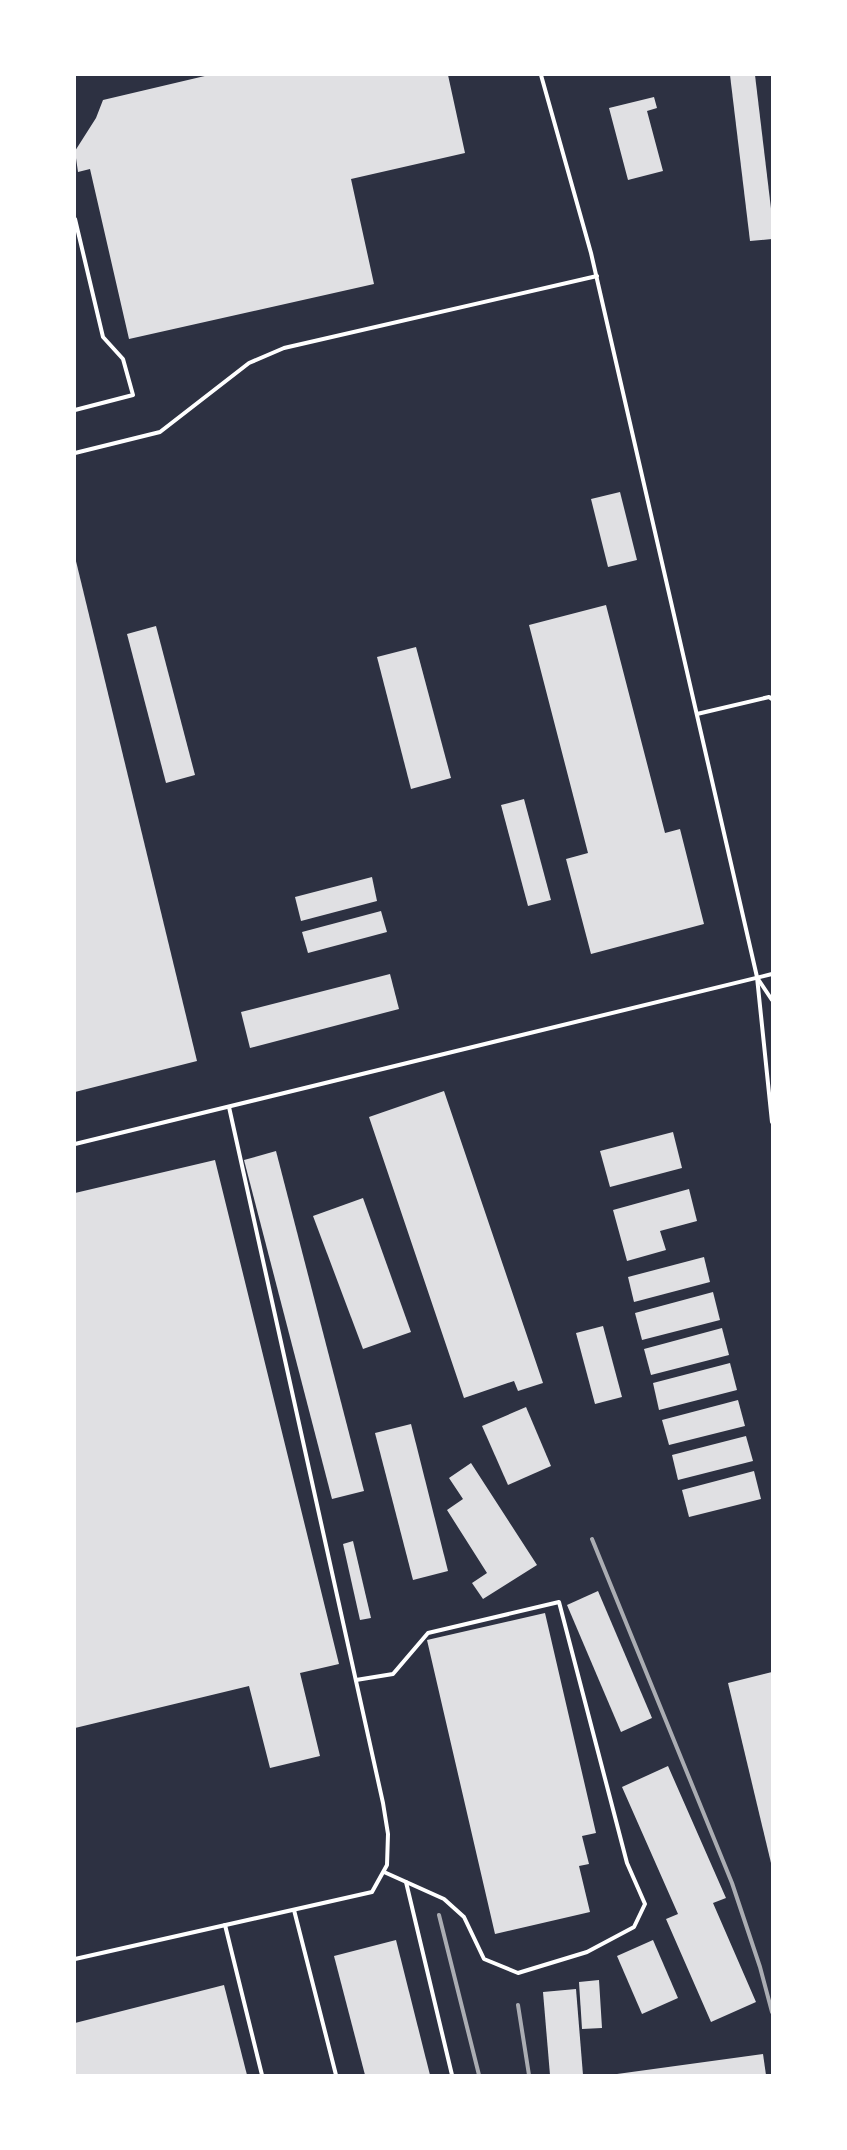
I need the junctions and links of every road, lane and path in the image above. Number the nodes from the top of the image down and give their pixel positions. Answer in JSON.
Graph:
{"nodes":[{"id":1,"x":541,"y":75,"type":"edge"},
{"id":2,"x":75,"y":219,"type":"edge"},
{"id":3,"x":597,"y":276,"type":"junction"},
{"id":4,"x":75,"y":410,"type":"edge"},
{"id":5,"x":75,"y":453,"type":"edge"},
{"id":6,"x":772,"y":699,"type":"edge"},
{"id":7,"x":697,"y":714,"type":"junction"},
{"id":8,"x":772,"y":974,"type":"edge"},
{"id":9,"x":757,"y":977,"type":"junction"},
{"id":10,"x":772,"y":1000,"type":"edge"},
{"id":11,"x":229,"y":1107,"type":"junction"},
{"id":12,"x":772,"y":1122,"type":"edge"},
{"id":13,"x":75,"y":1144,"type":"edge"},
{"id":14,"x":356,"y":1680,"type":"junction"},
{"id":15,"x":384,"y":1872,"type":"junction"},
{"id":16,"x":406,"y":1882,"type":"junction"},
{"id":17,"x":294,"y":1910,"type":"junction"},
{"id":18,"x":225,"y":1925,"type":"junction"},
{"id":19,"x":75,"y":1959,"type":"edge"},
{"id":20,"x":262,"y":2075,"type":"edge"},
{"id":21,"x":336,"y":2075,"type":"edge"},
{"id":22,"x":452,"y":2075,"type":"edge"}],
"edges":[{"from":1,"to":3,"type":"lane"},
{"from":2,"to":4,"type":"lane"},
{"from":3,"to":5,"type":"lane"},
{"from":3,"to":7,"type":"lane"},
{"from":6,"to":7,"type":"lane"},
{"from":7,"to":9,"type":"lane"},
{"from":8,"to":9,"type":"lane"},
{"from":9,"to":10,"type":"lane"},
{"from":9,"to":11,"type":"lane"},
{"from":9,"to":12,"type":"lane"},
{"from":11,"to":13,"type":"lane"},
{"from":11,"to":14,"type":"lane"},
{"from":14,"to":15,"type":"lane"},
{"from":14,"to":16,"type":"lane"},
{"from":15,"to":16,"type":"lane"},
{"from":15,"to":17,"type":"lane"},
{"from":16,"to":22,"type":"lane"},
{"from":17,"to":18,"type":"lane"},
{"from":17,"to":21,"type":"lane"},
{"from":18,"to":19,"type":"lane"},
{"from":18,"to":20,"type":"lane"}]}
